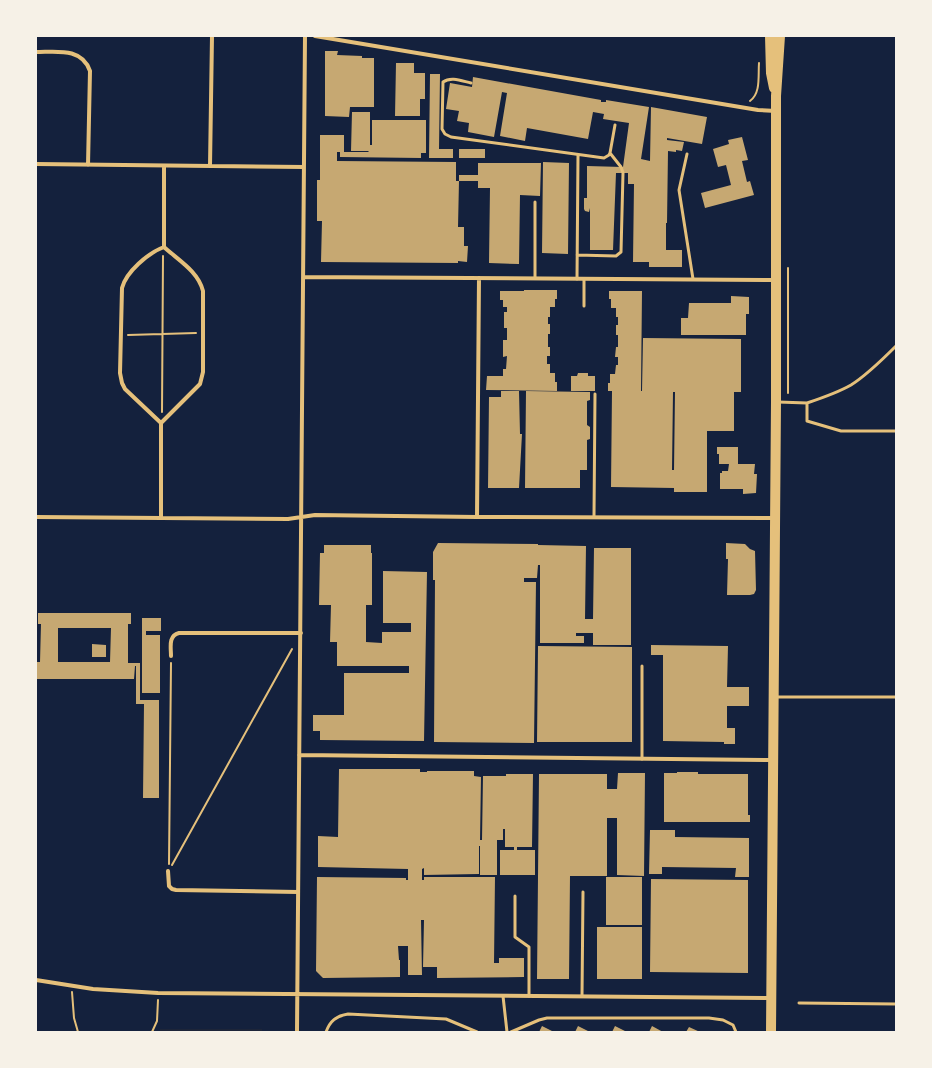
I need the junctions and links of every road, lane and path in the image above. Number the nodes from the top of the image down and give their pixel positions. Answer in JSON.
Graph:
{"nodes":[{"id":1,"x":212,"y":36,"type":"edge"},
{"id":2,"x":305,"y":36,"type":"edge"},
{"id":3,"x":315,"y":36,"type":"edge"},
{"id":4,"x":770,"y":36,"type":"edge"},
{"id":5,"x":780,"y":36,"type":"edge"},
{"id":6,"x":36,"y":52,"type":"edge"},
{"id":7,"x":758,"y":63,"type":"dead end"},
{"id":8,"x":471,"y":83,"type":"dead end"},
{"id":9,"x":776,"y":96,"type":"junction"},
{"id":10,"x":748,"y":102,"type":"dead end"},
{"id":11,"x":776,"y":111,"type":"junction"},
{"id":12,"x":615,"y":125,"type":"dead end"},
{"id":13,"x":610,"y":153,"type":"junction"},
{"id":14,"x":687,"y":154,"type":"dead end"},
{"id":15,"x":578,"y":155,"type":"junction"},
{"id":16,"x":36,"y":164,"type":"edge"},
{"id":17,"x":88,"y":165,"type":"junction"},
{"id":18,"x":164,"y":166,"type":"junction"},
{"id":19,"x":210,"y":166,"type":"junction"},
{"id":20,"x":304,"y":167,"type":"junction"},
{"id":21,"x":535,"y":202,"type":"dead end"},
{"id":22,"x":164,"y":247,"type":"junction"},
{"id":23,"x":577,"y":255,"type":"junction"},
{"id":24,"x":788,"y":268,"type":"dead end"},
{"id":25,"x":303,"y":277,"type":"junction"},
{"id":26,"x":479,"y":278,"type":"junction"},
{"id":27,"x":535,"y":278,"type":"junction"},
{"id":28,"x":577,"y":279,"type":"junction"},
{"id":29,"x":584,"y":279,"type":"junction"},
{"id":30,"x":693,"y":279,"type":"junction"},
{"id":31,"x":777,"y":280,"type":"junction"},
{"id":32,"x":584,"y":306,"type":"dead end"},
{"id":33,"x":203,"y":332,"type":"junction"},
{"id":34,"x":162,"y":334,"type":"junction"},
{"id":35,"x":121,"y":336,"type":"junction"},
{"id":36,"x":896,"y":346,"type":"edge"},
{"id":37,"x":788,"y":393,"type":"dead end"},
{"id":38,"x":595,"y":394,"type":"dead end"},
{"id":39,"x":776,"y":402,"type":"junction"},
{"id":40,"x":807,"y":403,"type":"junction"},
{"id":41,"x":162,"y":423,"type":"junction"},
{"id":42,"x":896,"y":431,"type":"edge"},
{"id":43,"x":36,"y":517,"type":"edge"},
{"id":44,"x":301,"y":517,"type":"junction"},
{"id":45,"x":477,"y":517,"type":"junction"},
{"id":46,"x":594,"y":517,"type":"junction"},
{"id":47,"x":161,"y":518,"type":"junction"},
{"id":48,"x":775,"y":518,"type":"junction"},
{"id":49,"x":301,"y":633,"type":"junction"},
{"id":50,"x":171,"y":656,"type":"joint"},
{"id":51,"x":642,"y":666,"type":"dead end"},
{"id":52,"x":773,"y":697,"type":"junction"},
{"id":53,"x":896,"y":698,"type":"edge"},
{"id":54,"x":299,"y":755,"type":"junction"},
{"id":55,"x":642,"y":759,"type":"junction"},
{"id":56,"x":773,"y":760,"type":"junction"},
{"id":57,"x":168,"y":871,"type":"junction"},
{"id":58,"x":298,"y":892,"type":"junction"},
{"id":59,"x":583,"y":892,"type":"dead end"},
{"id":60,"x":515,"y":896,"type":"dead end"},
{"id":61,"x":36,"y":980,"type":"edge"},
{"id":62,"x":72,"y":986,"type":"junction"},
{"id":63,"x":158,"y":992,"type":"junction"},
{"id":64,"x":298,"y":994,"type":"junction"},
{"id":65,"x":503,"y":996,"type":"junction"},
{"id":66,"x":529,"y":996,"type":"junction"},
{"id":67,"x":582,"y":996,"type":"junction"},
{"id":68,"x":771,"y":998,"type":"junction"},
{"id":69,"x":799,"y":1003,"type":"dead end"},
{"id":70,"x":896,"y":1004,"type":"edge"},
{"id":71,"x":78,"y":1032,"type":"edge"},
{"id":72,"x":152,"y":1032,"type":"edge"},
{"id":73,"x":297,"y":1032,"type":"edge"},
{"id":74,"x":326,"y":1032,"type":"edge"},
{"id":75,"x":477,"y":1032,"type":"edge"},
{"id":76,"x":507,"y":1032,"type":"edge"},
{"id":77,"x":511,"y":1032,"type":"edge"},
{"id":78,"x":736,"y":1032,"type":"edge"},
{"id":79,"x":771,"y":1032,"type":"edge"}],
"edges":[{"from":1,"to":19,"type":"street"},
{"from":2,"to":20,"type":"street"},
{"from":3,"to":11,"type":"street"},
{"from":4,"to":9,"type":"main road"},
{"from":5,"to":9,"type":"main road"},
{"from":6,"to":17,"type":"street"},
{"from":7,"to":10,"type":"path"},
{"from":8,"to":15,"type":"lane"},
{"from":9,"to":11,"type":"main road"},
{"from":11,"to":31,"type":"main road"},
{"from":12,"to":13,"type":"lane"},
{"from":13,"to":15,"type":"lane"},
{"from":13,"to":23,"type":"lane"},
{"from":14,"to":30,"type":"lane"},
{"from":15,"to":23,"type":"lane"},
{"from":16,"to":17,"type":"street"},
{"from":17,"to":18,"type":"street"},
{"from":18,"to":19,"type":"street"},
{"from":18,"to":22,"type":"street"},
{"from":19,"to":20,"type":"street"},
{"from":20,"to":25,"type":"street"},
{"from":21,"to":27,"type":"lane"},
{"from":22,"to":33,"type":"street"},
{"from":22,"to":34,"type":"path"},
{"from":22,"to":35,"type":"street"},
{"from":23,"to":28,"type":"lane"},
{"from":24,"to":37,"type":"path"},
{"from":25,"to":26,"type":"street"},
{"from":25,"to":44,"type":"street"},
{"from":26,"to":27,"type":"street"},
{"from":26,"to":45,"type":"street"},
{"from":27,"to":28,"type":"street"},
{"from":28,"to":29,"type":"street"},
{"from":29,"to":30,"type":"street"},
{"from":29,"to":32,"type":"lane"},
{"from":30,"to":31,"type":"street"},
{"from":31,"to":39,"type":"main road"},
{"from":33,"to":34,"type":"path"},
{"from":33,"to":41,"type":"street"},
{"from":34,"to":35,"type":"path"},
{"from":34,"to":41,"type":"path"},
{"from":35,"to":41,"type":"street"},
{"from":36,"to":40,"type":"lane"},
{"from":38,"to":46,"type":"lane"},
{"from":39,"to":40,"type":"lane"},
{"from":39,"to":48,"type":"main road"},
{"from":40,"to":42,"type":"lane"},
{"from":41,"to":47,"type":"street"},
{"from":43,"to":47,"type":"street"},
{"from":44,"to":45,"type":"street"},
{"from":44,"to":47,"type":"street"},
{"from":44,"to":49,"type":"street"},
{"from":45,"to":46,"type":"street"},
{"from":46,"to":48,"type":"street"},
{"from":48,"to":52,"type":"main road"},
{"from":49,"to":50,"type":"street"},
{"from":49,"to":54,"type":"street"},
{"from":49,"to":57,"type":"path"},
{"from":50,"to":57,"type":"path"},
{"from":51,"to":55,"type":"lane"},
{"from":52,"to":53,"type":"lane"},
{"from":52,"to":56,"type":"main road"},
{"from":54,"to":55,"type":"street"},
{"from":54,"to":58,"type":"street"},
{"from":55,"to":56,"type":"street"},
{"from":56,"to":68,"type":"main road"},
{"from":57,"to":58,"type":"street"},
{"from":58,"to":64,"type":"street"},
{"from":59,"to":67,"type":"lane"},
{"from":60,"to":66,"type":"lane"},
{"from":61,"to":62,"type":"street"},
{"from":62,"to":63,"type":"street"},
{"from":62,"to":71,"type":"path"},
{"from":63,"to":64,"type":"street"},
{"from":63,"to":72,"type":"path"},
{"from":64,"to":65,"type":"street"},
{"from":64,"to":73,"type":"street"},
{"from":65,"to":66,"type":"street"},
{"from":65,"to":76,"type":"lane"},
{"from":66,"to":67,"type":"street"},
{"from":67,"to":68,"type":"street"},
{"from":68,"to":79,"type":"main road"},
{"from":69,"to":70,"type":"lane"},
{"from":74,"to":75,"type":"lane"},
{"from":77,"to":78,"type":"lane"}]}
